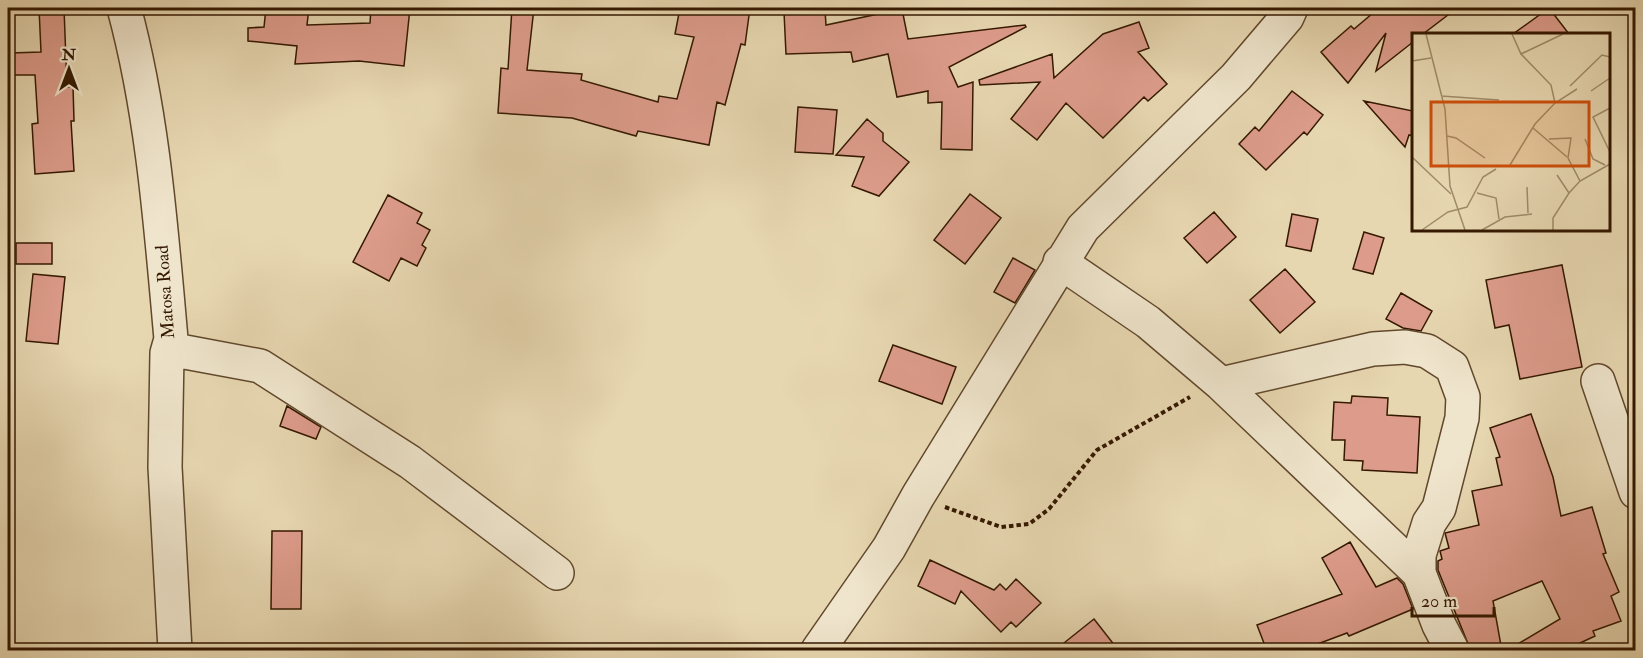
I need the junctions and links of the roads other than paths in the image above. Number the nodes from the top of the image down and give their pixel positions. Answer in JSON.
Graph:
{"nodes":[{"id":1,"x":124,"y":8,"type":"edge"},
{"id":2,"x":1291,"y":8,"type":"edge"},
{"id":3,"x":1060,"y":262,"type":"junction"},
{"id":4,"x":167,"y":353,"type":"junction"},
{"id":5,"x":1598,"y":381,"type":"dead end"},
{"id":6,"x":1221,"y":384,"type":"junction"},
{"id":7,"x":1635,"y":492,"type":"edge"},
{"id":8,"x":557,"y":573,"type":"dead end"},
{"id":9,"x":1419,"y":573,"type":"junction"},
{"id":10,"x":175,"y":651,"type":"edge"},
{"id":11,"x":818,"y":651,"type":"edge"},
{"id":12,"x":1452,"y":651,"type":"edge"}],
"edges":[{"from":1,"to":4,"type":"street","name":"Matosa Road"},
{"from":2,"to":3,"type":"street"},
{"from":3,"to":6,"type":"street"},
{"from":3,"to":11,"type":"street"},
{"from":4,"to":8,"type":"street"},
{"from":4,"to":10,"type":"street","name":"Matosa Road"},
{"from":5,"to":7,"type":"street"},
{"from":6,"to":9,"type":"street"},
{"from":6,"to":9,"type":"street"},
{"from":9,"to":12,"type":"street"}]}
